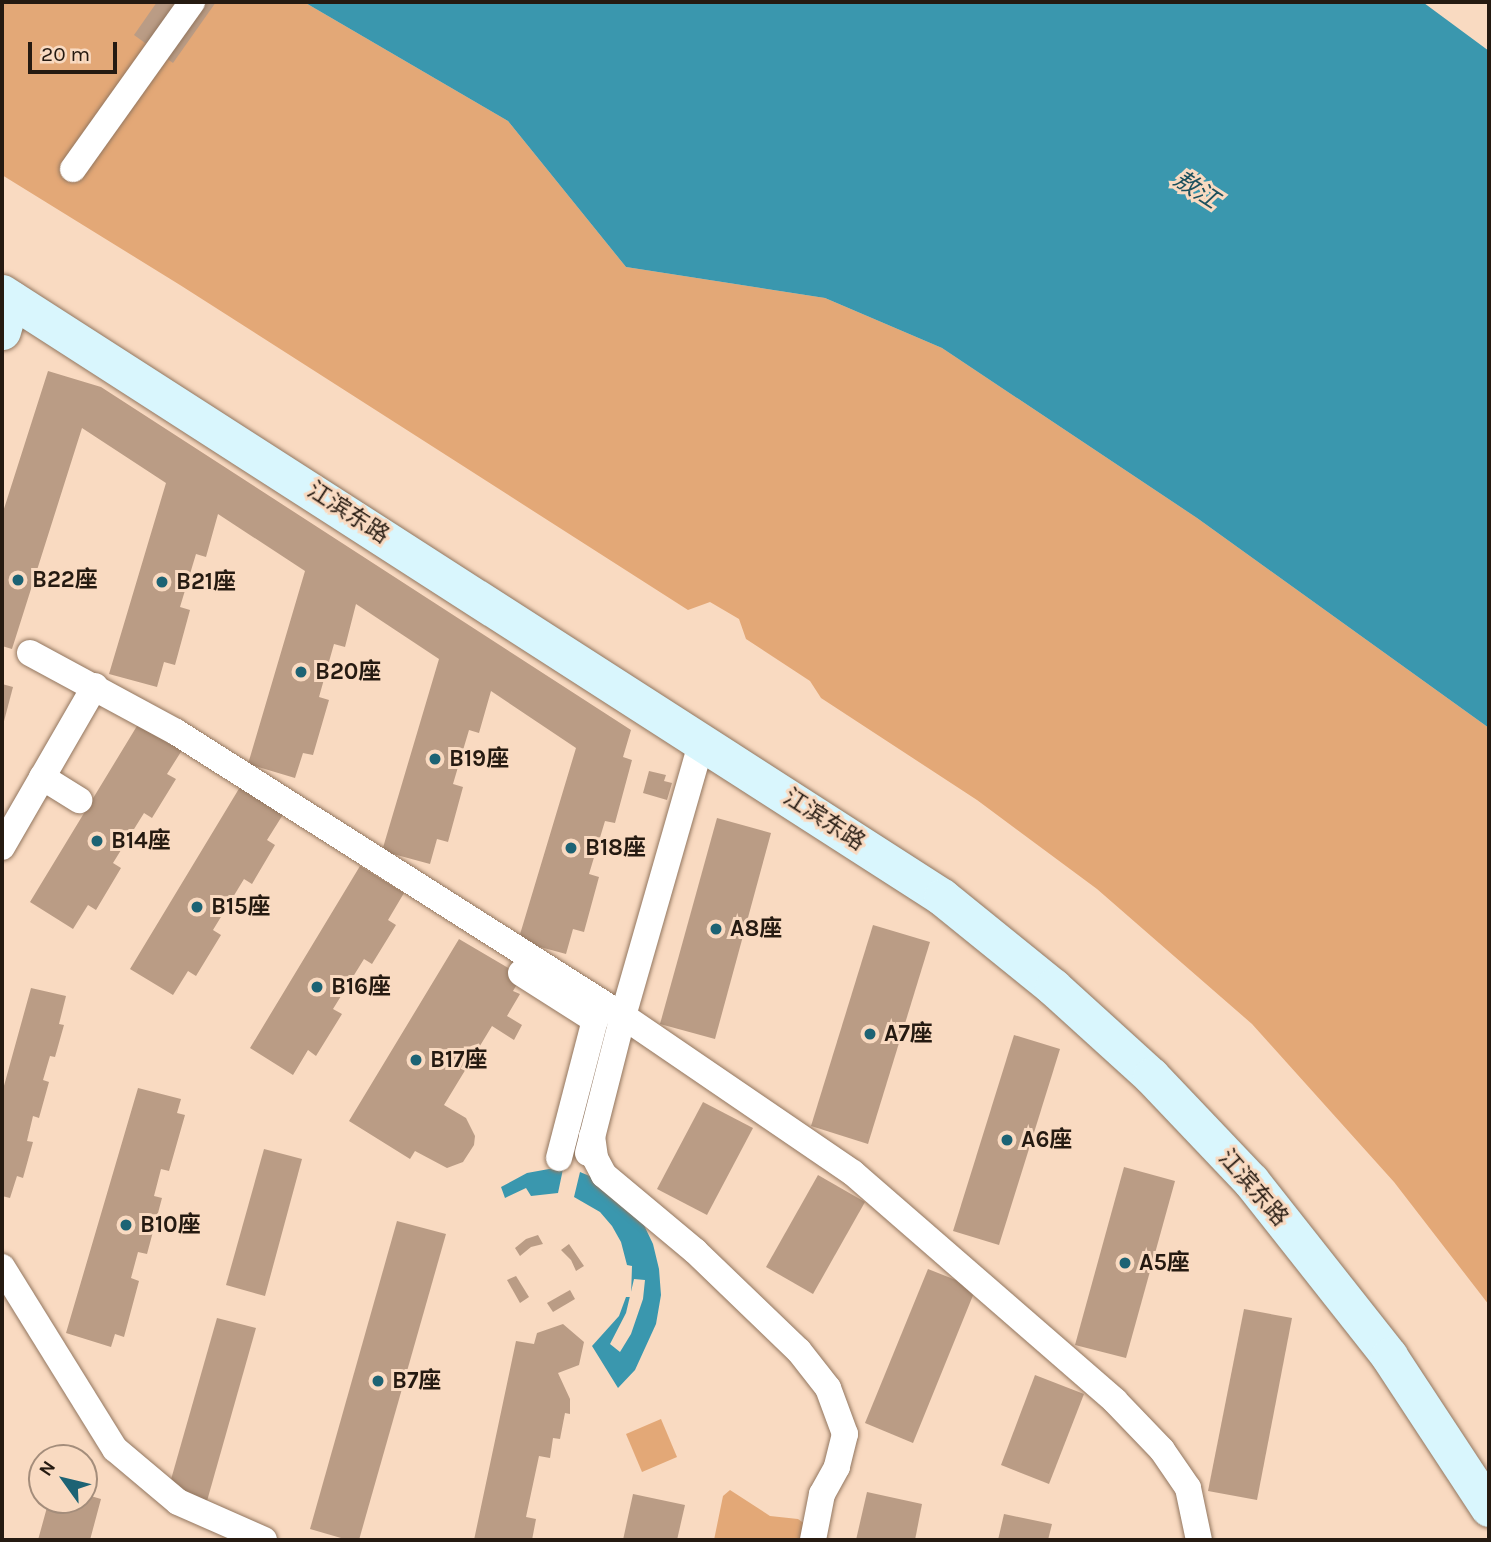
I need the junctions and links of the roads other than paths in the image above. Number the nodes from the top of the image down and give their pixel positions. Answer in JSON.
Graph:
{"nodes":[{"id":1,"x":192,"y":2,"type":"edge"},
{"id":2,"x":73,"y":169,"type":"dead end"},
{"id":3,"x":5,"y":308,"type":"edge"},
{"id":4,"x":30,"y":653,"type":"dead end"},
{"id":5,"x":95,"y":686,"type":"junction"},
{"id":6,"x":702,"y":741,"type":"junction"},
{"id":7,"x":42,"y":777,"type":"junction"},
{"id":8,"x":79,"y":800,"type":"dead end"},
{"id":9,"x":2,"y":847,"type":"edge"},
{"id":10,"x":521,"y":973,"type":"dead end"},
{"id":11,"x":597,"y":1010,"type":"junction"},
{"id":12,"x":623,"y":1016,"type":"junction"},
{"id":13,"x":592,"y":1136,"type":"junction"},
{"id":14,"x":2,"y":1267,"type":"edge"},
{"id":15,"x":1489,"y":1508,"type":"edge"},
{"id":16,"x":264,"y":1540,"type":"edge"},
{"id":17,"x":813,"y":1540,"type":"edge"},
{"id":18,"x":1199,"y":1540,"type":"edge"}],
"edges":[{"from":1,"to":2,"type":"street"},
{"from":3,"to":6,"type":"main road","name":"江滨东路"},
{"from":4,"to":5,"type":"street"},
{"from":5,"to":7,"type":"street"},
{"from":5,"to":11,"type":"street"},
{"from":6,"to":12,"type":"street"},
{"from":6,"to":15,"type":"main road","name":"江滨东路"},
{"from":7,"to":8,"type":"street"},
{"from":7,"to":9,"type":"street"},
{"from":10,"to":11,"type":"street"},
{"from":11,"to":12,"type":"street"},
{"from":11,"to":13,"type":"street"},
{"from":12,"to":13,"type":"street"},
{"from":12,"to":18,"type":"street"},
{"from":13,"to":17,"type":"street"},
{"from":14,"to":16,"type":"street"}]}
